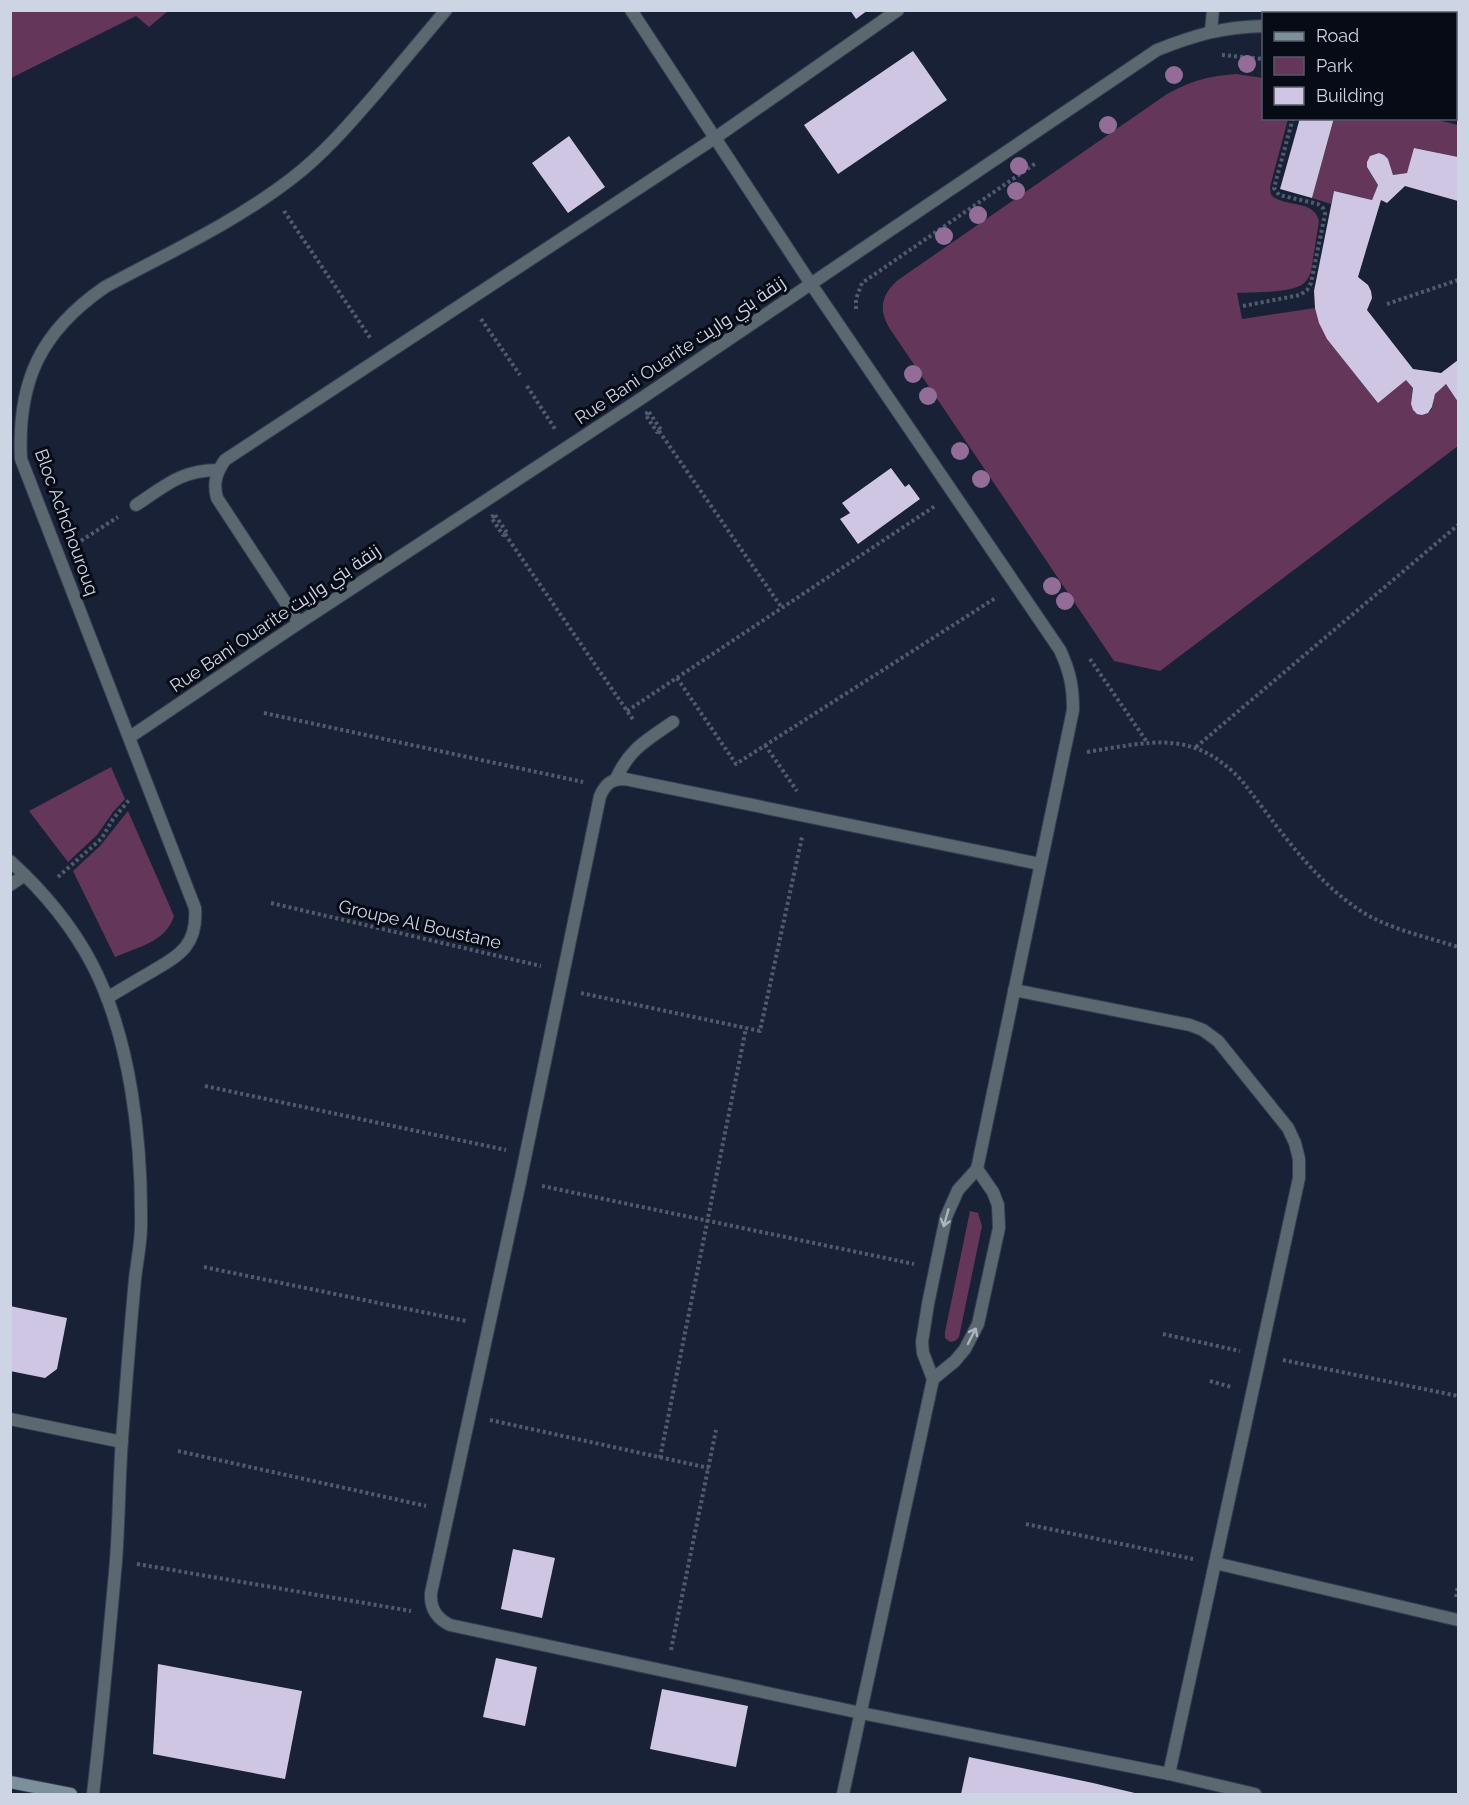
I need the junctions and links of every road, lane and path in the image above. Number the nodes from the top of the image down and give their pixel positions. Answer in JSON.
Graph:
{"nodes":[{"id":1,"x":631,"y":10,"type":"edge"},
{"id":2,"x":898,"y":10,"type":"edge"},
{"id":3,"x":1213,"y":10,"type":"edge"},
{"id":4,"x":446,"y":11,"type":"edge"},
{"id":5,"x":1262,"y":26,"type":"edge"},
{"id":6,"x":1211,"y":31,"type":"junction"},
{"id":7,"x":1216,"y":56,"type":"dead end"},
{"id":8,"x":1262,"y":59,"type":"edge"},
{"id":9,"x":1292,"y":120,"type":"edge"},
{"id":10,"x":715,"y":138,"type":"junction"},
{"id":11,"x":1038,"y":161,"type":"dead end"},
{"id":12,"x":297,"y":231,"type":"dead end"},
{"id":13,"x":1458,"y":280,"type":"edge"},
{"id":14,"x":811,"y":284,"type":"junction"},
{"id":15,"x":469,"y":301,"type":"junction"},
{"id":16,"x":1387,"y":304,"type":"dead end"},
{"id":17,"x":1243,"y":306,"type":"dead end"},
{"id":18,"x":857,"y":316,"type":"dead end"},
{"id":19,"x":384,"y":357,"type":"junction"},
{"id":20,"x":520,"y":375,"type":"dead end"},
{"id":21,"x":526,"y":386,"type":"dead end"},
{"id":22,"x":647,"y":413,"type":"dead end"},
{"id":23,"x":567,"y":447,"type":"junction"},
{"id":24,"x":218,"y":470,"type":"junction"},
{"id":25,"x":954,"y":494,"type":"junction"},
{"id":26,"x":136,"y":505,"type":"joint"},
{"id":27,"x":493,"y":516,"type":"dead end"},
{"id":28,"x":1458,"y":525,"type":"edge"},
{"id":29,"x":80,"y":542,"type":"dead end"},
{"id":30,"x":1015,"y":585,"type":"junction"},
{"id":31,"x":782,"y":608,"type":"junction"},
{"id":32,"x":299,"y":623,"type":"junction"},
{"id":33,"x":1085,"y":652,"type":"dead end"},
{"id":34,"x":677,"y":678,"type":"junction"},
{"id":35,"x":627,"y":711,"type":"junction"},
{"id":36,"x":264,"y":713,"type":"dead end"},
{"id":37,"x":673,"y":722,"type":"dead end"},
{"id":38,"x":130,"y":737,"type":"junction"},
{"id":39,"x":646,"y":740,"type":"junction"},
{"id":40,"x":1147,"y":742,"type":"junction"},
{"id":41,"x":765,"y":745,"type":"junction"},
{"id":42,"x":1196,"y":747,"type":"junction"},
{"id":43,"x":1062,"y":756,"type":"junction"},
{"id":44,"x":616,"y":779,"type":"junction"},
{"id":45,"x":604,"y":787,"type":"junction"},
{"id":46,"x":127,"y":802,"type":"dead end"},
{"id":47,"x":807,"y":818,"type":"junction"},
{"id":48,"x":10,"y":861,"type":"edge"},
{"id":49,"x":1040,"y":864,"type":"junction"},
{"id":50,"x":64,"y":872,"type":"dead end"},
{"id":51,"x":25,"y":875,"type":"junction"},
{"id":52,"x":10,"y":885,"type":"edge"},
{"id":53,"x":271,"y":903,"type":"dead end"},
{"id":54,"x":1458,"y":947,"type":"edge"},
{"id":55,"x":563,"y":971,"type":"junction"},
{"id":56,"x":560,"y":988,"type":"junction"},
{"id":57,"x":1014,"y":990,"type":"junction"},
{"id":58,"x":107,"y":998,"type":"junction"},
{"id":59,"x":746,"y":1028,"type":"junction"},
{"id":60,"x":205,"y":1086,"type":"dead end"},
{"id":61,"x":524,"y":1154,"type":"junction"},
{"id":62,"x":977,"y":1169,"type":"junction"},
{"id":63,"x":520,"y":1182,"type":"junction"},
{"id":64,"x":707,"y":1221,"type":"junction"},
{"id":65,"x":204,"y":1267,"type":"dead end"},
{"id":66,"x":935,"y":1269,"type":"junction"},
{"id":67,"x":488,"y":1325,"type":"junction"},
{"id":68,"x":1162,"y":1334,"type":"dead end"},
{"id":69,"x":1260,"y":1355,"type":"junction"},
{"id":70,"x":933,"y":1379,"type":"junction"},
{"id":71,"x":1458,"y":1396,"type":"edge"},
{"id":72,"x":468,"y":1416,"type":"junction"},
{"id":73,"x":10,"y":1419,"type":"edge"},
{"id":74,"x":716,"y":1430,"type":"dead end"},
{"id":75,"x":122,"y":1442,"type":"junction"},
{"id":76,"x":178,"y":1451,"type":"dead end"},
{"id":77,"x":660,"y":1458,"type":"junction"},
{"id":78,"x":708,"y":1468,"type":"junction"},
{"id":79,"x":432,"y":1507,"type":"dead end"},
{"id":80,"x":1026,"y":1524,"type":"dead end"},
{"id":81,"x":1215,"y":1563,"type":"junction"},
{"id":82,"x":142,"y":1565,"type":"dead end"},
{"id":83,"x":436,"y":1616,"type":"junction"},
{"id":84,"x":1458,"y":1620,"type":"edge"},
{"id":85,"x":666,"y":1672,"type":"junction"},
{"id":86,"x":861,"y":1713,"type":"junction"},
{"id":87,"x":1169,"y":1774,"type":"junction"},
{"id":88,"x":10,"y":1782,"type":"edge"},
{"id":89,"x":71,"y":1794,"type":"edge"},
{"id":90,"x":93,"y":1794,"type":"edge"},
{"id":91,"x":843,"y":1794,"type":"edge"},
{"id":92,"x":1255,"y":1794,"type":"edge"}],
"edges":[{"from":1,"to":10,"type":"street"},
{"from":2,"to":10,"type":"street"},
{"from":3,"to":6,"type":"street"},
{"from":4,"to":38,"type":"street","name":"Bloc Achchourouq"},
{"from":5,"to":6,"type":"street","name":"Rue Bani Ouarite زنقة بني واريت"},
{"from":6,"to":14,"type":"street","name":"Rue Bani Ouarite زنقة بني واريت"},
{"from":7,"to":8,"type":"path"},
{"from":9,"to":17,"type":"path"},
{"from":10,"to":14,"type":"street"},
{"from":10,"to":15,"type":"street"},
{"from":11,"to":18,"type":"path"},
{"from":12,"to":19,"type":"path"},
{"from":13,"to":16,"type":"path"},
{"from":14,"to":23,"type":"street","name":"Rue Bani Ouarite زنقة بني واريت"},
{"from":14,"to":25,"type":"street"},
{"from":15,"to":19,"type":"street"},
{"from":15,"to":20,"type":"path"},
{"from":19,"to":24,"type":"street"},
{"from":21,"to":23,"type":"path"},
{"from":22,"to":31,"type":"path"},
{"from":23,"to":32,"type":"street","name":"Rue Bani Ouarite زنقة بني واريت"},
{"from":24,"to":26,"type":"street"},
{"from":24,"to":32,"type":"street"},
{"from":25,"to":30,"type":"street"},
{"from":25,"to":31,"type":"path"},
{"from":26,"to":29,"type":"path"},
{"from":27,"to":35,"type":"path"},
{"from":28,"to":42,"type":"path"},
{"from":30,"to":41,"type":"path"},
{"from":30,"to":43,"type":"street"},
{"from":31,"to":34,"type":"path"},
{"from":32,"to":38,"type":"street","name":"Rue Bani Ouarite زنقة بني واريت"},
{"from":33,"to":40,"type":"path"},
{"from":34,"to":35,"type":"path"},
{"from":34,"to":41,"type":"path"},
{"from":35,"to":39,"type":"path"},
{"from":36,"to":45,"type":"path"},
{"from":37,"to":39,"type":"street"},
{"from":38,"to":58,"type":"street","name":"Bloc Achchourouq"},
{"from":39,"to":44,"type":"street"},
{"from":40,"to":42,"type":"path"},
{"from":40,"to":43,"type":"path"},
{"from":41,"to":47,"type":"path"},
{"from":42,"to":54,"type":"path"},
{"from":43,"to":49,"type":"street"},
{"from":44,"to":45,"type":"street"},
{"from":44,"to":47,"type":"street"},
{"from":45,"to":55,"type":"street"},
{"from":46,"to":50,"type":"path"},
{"from":47,"to":49,"type":"street"},
{"from":47,"to":59,"type":"path"},
{"from":48,"to":51,"type":"street"},
{"from":49,"to":57,"type":"street"},
{"from":51,"to":52,"type":"street"},
{"from":51,"to":58,"type":"street"},
{"from":53,"to":55,"type":"path","name":"Groupe Al Boustane"},
{"from":55,"to":56,"type":"street"},
{"from":56,"to":59,"type":"path"},
{"from":56,"to":61,"type":"street"},
{"from":57,"to":62,"type":"street"},
{"from":57,"to":69,"type":"street"},
{"from":58,"to":75,"type":"street"},
{"from":59,"to":64,"type":"path"},
{"from":60,"to":61,"type":"path"},
{"from":61,"to":63,"type":"street"},
{"from":62,"to":66,"type":"street","one_way":true},
{"from":70,"to":62,"type":"street","one_way":true},
{"from":63,"to":64,"type":"path"},
{"from":63,"to":67,"type":"street"},
{"from":64,"to":66,"type":"path"},
{"from":64,"to":77,"type":"path"},
{"from":65,"to":67,"type":"path"},
{"from":66,"to":70,"type":"street"},
{"from":67,"to":72,"type":"street"},
{"from":68,"to":69,"type":"path"},
{"from":69,"to":71,"type":"path"},
{"from":69,"to":81,"type":"street"},
{"from":70,"to":86,"type":"street"},
{"from":72,"to":77,"type":"path"},
{"from":72,"to":83,"type":"street"},
{"from":73,"to":75,"type":"street"},
{"from":74,"to":78,"type":"path"},
{"from":75,"to":90,"type":"street"},
{"from":76,"to":79,"type":"path"},
{"from":77,"to":78,"type":"path"},
{"from":78,"to":85,"type":"path"},
{"from":80,"to":81,"type":"path"},
{"from":81,"to":84,"type":"street"},
{"from":81,"to":87,"type":"street"},
{"from":82,"to":83,"type":"path"},
{"from":83,"to":85,"type":"street"},
{"from":85,"to":86,"type":"street"},
{"from":86,"to":87,"type":"street"},
{"from":86,"to":91,"type":"street"},
{"from":87,"to":92,"type":"street"},
{"from":88,"to":89,"type":"main road"}]}
